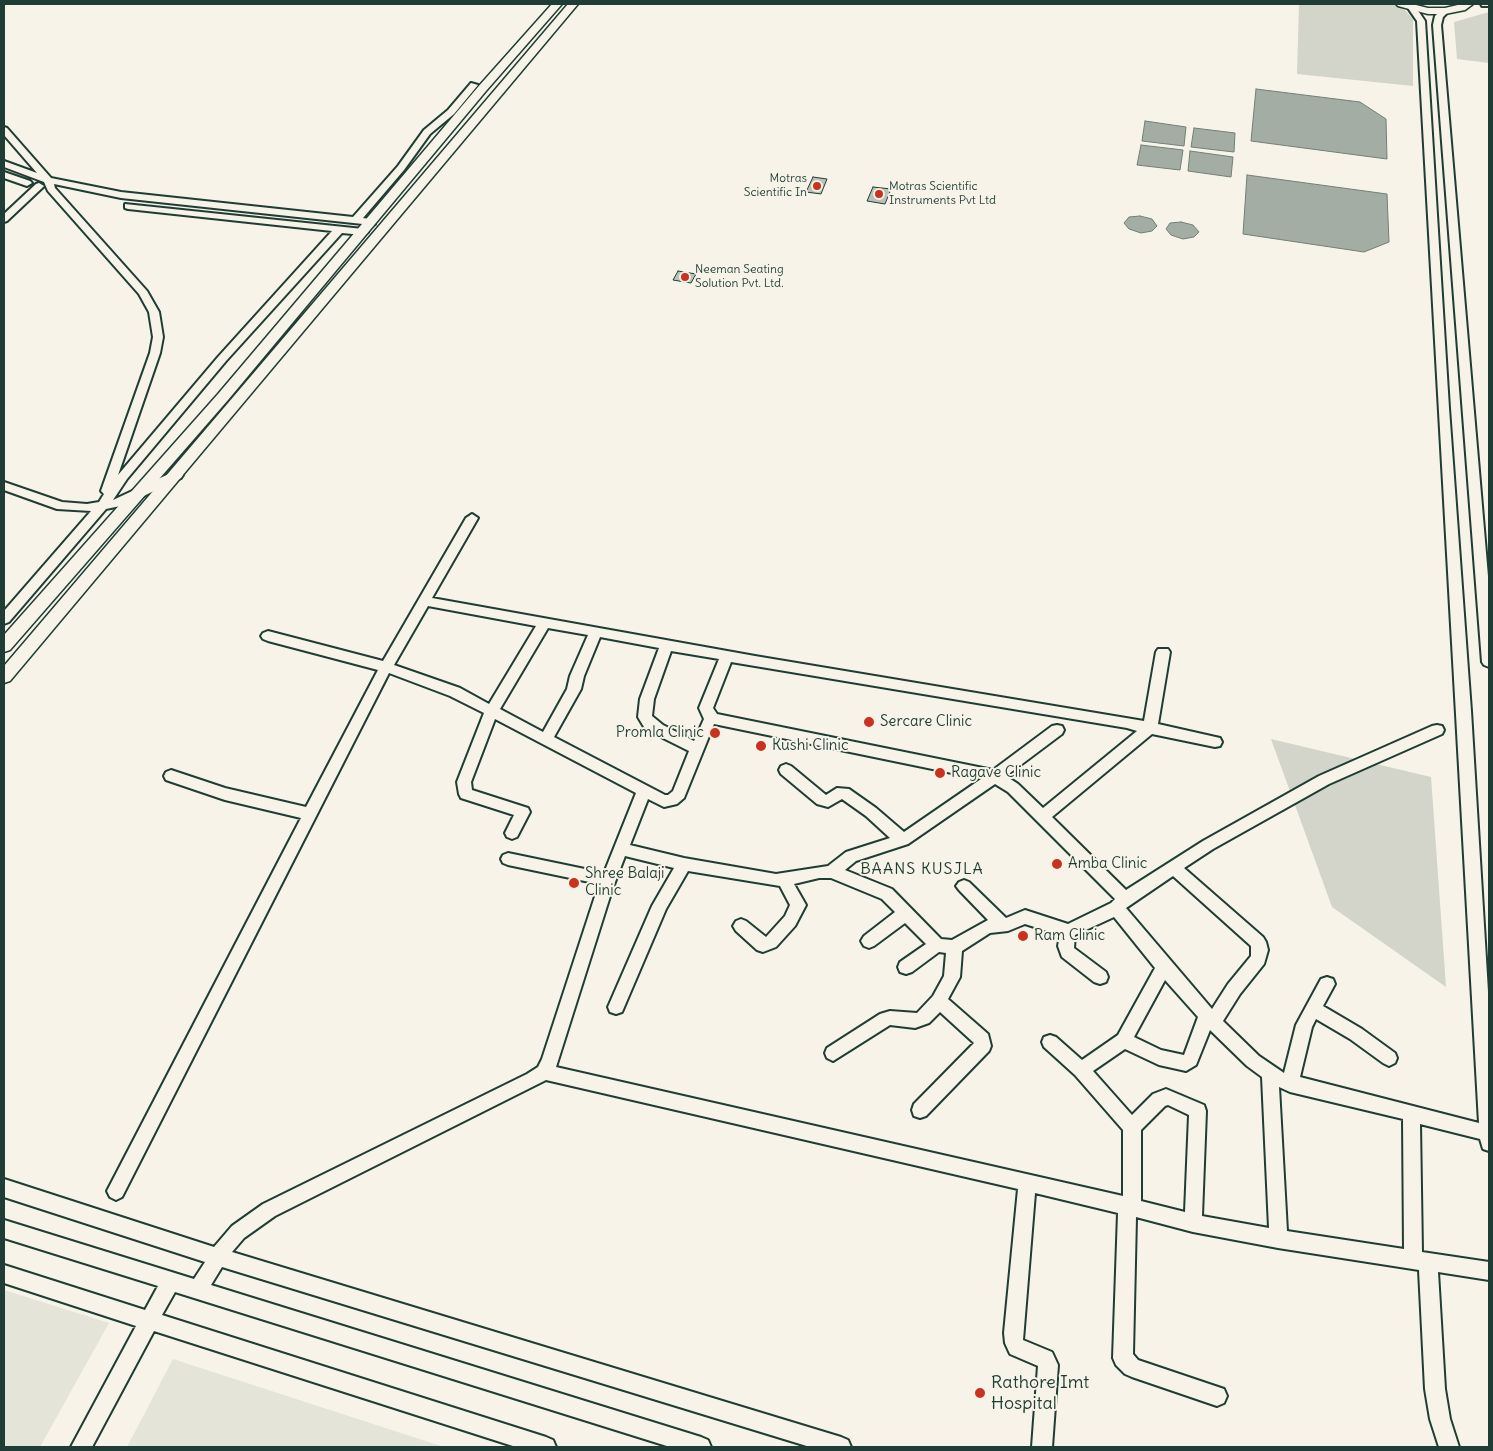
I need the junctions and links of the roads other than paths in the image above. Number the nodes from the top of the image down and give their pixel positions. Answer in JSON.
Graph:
{"nodes":[{"id":1,"x":556,"y":4,"type":"edge"},
{"id":2,"x":574,"y":4,"type":"edge"},
{"id":3,"x":1401,"y":4,"type":"edge"},
{"id":4,"x":1468,"y":4,"type":"edge"},
{"id":5,"x":1474,"y":4,"type":"edge"},
{"id":6,"x":1485,"y":4,"type":"edge"},
{"id":7,"x":1489,"y":4,"type":"edge"},
{"id":8,"x":1412,"y":8,"type":"junction"},
{"id":9,"x":1445,"y":11,"type":"junction"},
{"id":10,"x":478,"y":87,"type":"junction"},
{"id":11,"x":500,"y":91,"type":"junction"},
{"id":12,"x":4,"y":130,"type":"edge"},
{"id":13,"x":4,"y":164,"type":"edge"},
{"id":14,"x":4,"y":175,"type":"edge"},
{"id":15,"x":46,"y":185,"type":"junction"},
{"id":16,"x":4,"y":219,"type":"edge"},
{"id":17,"x":355,"y":220,"type":"junction"},
{"id":18,"x":367,"y":227,"type":"junction"},
{"id":19,"x":339,"y":230,"type":"junction"},
{"id":20,"x":180,"y":446,"type":"junction"},
{"id":21,"x":197,"y":449,"type":"junction"},
{"id":22,"x":177,"y":474,"type":"junction"},
{"id":23,"x":4,"y":486,"type":"edge"},
{"id":24,"x":141,"y":491,"type":"junction"},
{"id":25,"x":102,"y":506,"type":"junction"},
{"id":26,"x":472,"y":518,"type":"dead end"},
{"id":27,"x":425,"y":601,"type":"junction"},
{"id":28,"x":4,"y":619,"type":"edge"},
{"id":29,"x":544,"y":623,"type":"junction"},
{"id":30,"x":595,"y":632,"type":"junction"},
{"id":31,"x":268,"y":636,"type":"dead end"},
{"id":32,"x":4,"y":646,"type":"edge"},
{"id":33,"x":667,"y":646,"type":"junction"},
{"id":34,"x":1163,"y":652,"type":"dead end"},
{"id":35,"x":727,"y":656,"type":"junction"},
{"id":36,"x":1489,"y":662,"type":"edge"},
{"id":37,"x":386,"y":667,"type":"junction"},
{"id":38,"x":4,"y":677,"type":"edge"},
{"id":39,"x":491,"y":712,"type":"junction"},
{"id":40,"x":712,"y":719,"type":"junction"},
{"id":41,"x":1150,"y":728,"type":"junction"},
{"id":42,"x":1057,"y":730,"type":"dead end"},
{"id":43,"x":1437,"y":730,"type":"dead end"},
{"id":44,"x":545,"y":740,"type":"junction"},
{"id":45,"x":1215,"y":742,"type":"dead end"},
{"id":46,"x":698,"y":749,"type":"junction"},
{"id":47,"x":786,"y":770,"type":"dead end"},
{"id":48,"x":170,"y":776,"type":"dead end"},
{"id":49,"x":994,"y":776,"type":"junction"},
{"id":50,"x":644,"y":792,"type":"junction"},
{"id":51,"x":311,"y":814,"type":"junction"},
{"id":52,"x":1042,"y":817,"type":"junction"},
{"id":53,"x":512,"y":833,"type":"dead end"},
{"id":54,"x":903,"y":840,"type":"junction"},
{"id":55,"x":620,"y":849,"type":"junction"},
{"id":56,"x":508,"y":859,"type":"dead end"},
{"id":57,"x":684,"y":864,"type":"junction"},
{"id":58,"x":1174,"y":868,"type":"junction"},
{"id":59,"x":831,"y":872,"type":"junction"},
{"id":60,"x":608,"y":880,"type":"junction"},
{"id":61,"x":784,"y":880,"type":"junction"},
{"id":62,"x":964,"y":886,"type":"dead end"},
{"id":63,"x":1120,"y":903,"type":"junction"},
{"id":64,"x":906,"y":913,"type":"junction"},
{"id":65,"x":1002,"y":924,"type":"junction"},
{"id":66,"x":741,"y":926,"type":"dead end"},
{"id":67,"x":1068,"y":931,"type":"junction"},
{"id":68,"x":868,"y":941,"type":"dead end"},
{"id":69,"x":937,"y":945,"type":"junction"},
{"id":70,"x":954,"y":948,"type":"junction"},
{"id":71,"x":906,"y":967,"type":"dead end"},
{"id":72,"x":1164,"y":967,"type":"junction"},
{"id":73,"x":1100,"y":977,"type":"dead end"},
{"id":74,"x":1327,"y":984,"type":"dead end"},
{"id":75,"x":939,"y":1001,"type":"junction"},
{"id":76,"x":616,"y":1007,"type":"dead end"},
{"id":77,"x":1314,"y":1009,"type":"junction"},
{"id":78,"x":1210,"y":1019,"type":"junction"},
{"id":79,"x":1124,"y":1040,"type":"junction"},
{"id":80,"x":1050,"y":1042,"type":"dead end"},
{"id":81,"x":1486,"y":1052,"type":"edge"},
{"id":82,"x":833,"y":1053,"type":"dead end"},
{"id":83,"x":1389,"y":1058,"type":"dead end"},
{"id":84,"x":1081,"y":1070,"type":"junction"},
{"id":85,"x":544,"y":1072,"type":"junction"},
{"id":86,"x":1270,"y":1074,"type":"junction"},
{"id":87,"x":1290,"y":1084,"type":"junction"},
{"id":88,"x":920,"y":1110,"type":"dead end"},
{"id":89,"x":1411,"y":1114,"type":"junction"},
{"id":90,"x":1132,"y":1128,"type":"junction"},
{"id":91,"x":1489,"y":1138,"type":"edge"},
{"id":92,"x":1027,"y":1183,"type":"junction"},
{"id":93,"x":4,"y":1188,"type":"edge"},
{"id":94,"x":116,"y":1191,"type":"dead end"},
{"id":95,"x":1129,"y":1206,"type":"junction"},
{"id":96,"x":1193,"y":1223,"type":"junction"},
{"id":97,"x":4,"y":1229,"type":"edge"},
{"id":98,"x":1278,"y":1239,"type":"junction"},
{"id":99,"x":218,"y":1257,"type":"junction"},
{"id":100,"x":1421,"y":1260,"type":"junction"},
{"id":101,"x":1489,"y":1271,"type":"edge"},
{"id":102,"x":4,"y":1274,"type":"edge"},
{"id":103,"x":171,"y":1280,"type":"junction"},
{"id":104,"x":198,"y":1289,"type":"junction"},
{"id":105,"x":150,"y":1320,"type":"junction"},
{"id":106,"x":1218,"y":1396,"type":"dead end"},
{"id":107,"x":81,"y":1447,"type":"edge"},
{"id":108,"x":546,"y":1447,"type":"edge"},
{"id":109,"x":701,"y":1447,"type":"edge"},
{"id":110,"x":841,"y":1447,"type":"edge"},
{"id":111,"x":1042,"y":1447,"type":"edge"},
{"id":112,"x":1449,"y":1447,"type":"edge"}],
"edges":[{"from":1,"to":10,"type":"main road"},
{"from":2,"to":11,"type":"main road"},
{"from":3,"to":8,"type":"main road"},
{"from":4,"to":5,"type":"street"},
{"from":4,"to":9,"type":"main road"},
{"from":6,"to":7,"type":"street"},
{"from":8,"to":9,"type":"main road"},
{"from":8,"to":81,"type":"street"},
{"from":9,"to":36,"type":"street"},
{"from":10,"to":11,"type":"main road"},
{"from":10,"to":17,"type":"street"},
{"from":10,"to":18,"type":"main road"},
{"from":11,"to":21,"type":"main road"},
{"from":12,"to":15,"type":"street"},
{"from":13,"to":15,"type":"street"},
{"from":14,"to":15,"type":"street"},
{"from":15,"to":16,"type":"street"},
{"from":15,"to":17,"type":"street"},
{"from":15,"to":19,"type":"street"},
{"from":15,"to":25,"type":"street"},
{"from":17,"to":18,"type":"street"},
{"from":18,"to":19,"type":"street"},
{"from":18,"to":20,"type":"main road"},
{"from":19,"to":25,"type":"street"},
{"from":20,"to":21,"type":"main road"},
{"from":20,"to":24,"type":"main road"},
{"from":21,"to":22,"type":"main road"},
{"from":22,"to":24,"type":"street"},
{"from":22,"to":38,"type":"main road"},
{"from":23,"to":25,"type":"street"},
{"from":24,"to":25,"type":"street"},
{"from":24,"to":32,"type":"main road"},
{"from":25,"to":28,"type":"street"},
{"from":26,"to":27,"type":"street"},
{"from":27,"to":29,"type":"street"},
{"from":27,"to":37,"type":"street"},
{"from":29,"to":30,"type":"street"},
{"from":29,"to":39,"type":"street"},
{"from":30,"to":33,"type":"street"},
{"from":30,"to":44,"type":"street"},
{"from":31,"to":37,"type":"street"},
{"from":33,"to":35,"type":"street"},
{"from":33,"to":46,"type":"street"},
{"from":34,"to":41,"type":"street"},
{"from":35,"to":40,"type":"street"},
{"from":35,"to":41,"type":"street"},
{"from":37,"to":39,"type":"street"},
{"from":37,"to":51,"type":"street"},
{"from":39,"to":44,"type":"street"},
{"from":39,"to":53,"type":"street"},
{"from":40,"to":46,"type":"street"},
{"from":40,"to":49,"type":"street"},
{"from":41,"to":45,"type":"street"},
{"from":41,"to":52,"type":"street"},
{"from":42,"to":49,"type":"street"},
{"from":43,"to":58,"type":"street"},
{"from":44,"to":50,"type":"street"},
{"from":46,"to":50,"type":"street"},
{"from":47,"to":54,"type":"street"},
{"from":48,"to":51,"type":"street"},
{"from":49,"to":52,"type":"street"},
{"from":49,"to":54,"type":"street"},
{"from":50,"to":55,"type":"street"},
{"from":51,"to":94,"type":"street"},
{"from":52,"to":63,"type":"street"},
{"from":54,"to":59,"type":"street"},
{"from":55,"to":57,"type":"street"},
{"from":55,"to":60,"type":"street"},
{"from":56,"to":60,"type":"street"},
{"from":57,"to":61,"type":"street"},
{"from":57,"to":76,"type":"street"},
{"from":58,"to":63,"type":"street"},
{"from":58,"to":78,"type":"street"},
{"from":59,"to":61,"type":"street"},
{"from":59,"to":64,"type":"street"},
{"from":60,"to":85,"type":"street"},
{"from":61,"to":66,"type":"street"},
{"from":62,"to":65,"type":"street"},
{"from":63,"to":67,"type":"street"},
{"from":63,"to":72,"type":"street"},
{"from":64,"to":68,"type":"street"},
{"from":64,"to":69,"type":"street"},
{"from":65,"to":67,"type":"street"},
{"from":65,"to":70,"type":"street"},
{"from":67,"to":73,"type":"street"},
{"from":69,"to":70,"type":"street"},
{"from":69,"to":71,"type":"street"},
{"from":70,"to":75,"type":"street"},
{"from":72,"to":78,"type":"street"},
{"from":72,"to":79,"type":"street"},
{"from":74,"to":77,"type":"street"},
{"from":75,"to":82,"type":"street"},
{"from":75,"to":88,"type":"street"},
{"from":77,"to":83,"type":"street"},
{"from":77,"to":87,"type":"street"},
{"from":78,"to":79,"type":"street"},
{"from":78,"to":86,"type":"street"},
{"from":79,"to":84,"type":"street"},
{"from":80,"to":84,"type":"street"},
{"from":81,"to":91,"type":"street"},
{"from":84,"to":90,"type":"street"},
{"from":85,"to":92,"type":"street"},
{"from":85,"to":99,"type":"street"},
{"from":86,"to":87,"type":"street"},
{"from":86,"to":98,"type":"street"},
{"from":87,"to":89,"type":"street"},
{"from":89,"to":91,"type":"street"},
{"from":89,"to":100,"type":"street"},
{"from":90,"to":95,"type":"street"},
{"from":90,"to":96,"type":"street"},
{"from":92,"to":95,"type":"street"},
{"from":92,"to":111,"type":"street"},
{"from":93,"to":99,"type":"street"},
{"from":95,"to":96,"type":"street"},
{"from":95,"to":106,"type":"street"},
{"from":96,"to":98,"type":"street"},
{"from":97,"to":103,"type":"street"},
{"from":98,"to":100,"type":"street"},
{"from":99,"to":104,"type":"street"},
{"from":99,"to":110,"type":"street"},
{"from":100,"to":101,"type":"street"},
{"from":100,"to":112,"type":"street"},
{"from":102,"to":105,"type":"street"},
{"from":103,"to":104,"type":"street"},
{"from":103,"to":105,"type":"street"},
{"from":104,"to":109,"type":"street"},
{"from":105,"to":107,"type":"street"},
{"from":105,"to":108,"type":"street"}]}
